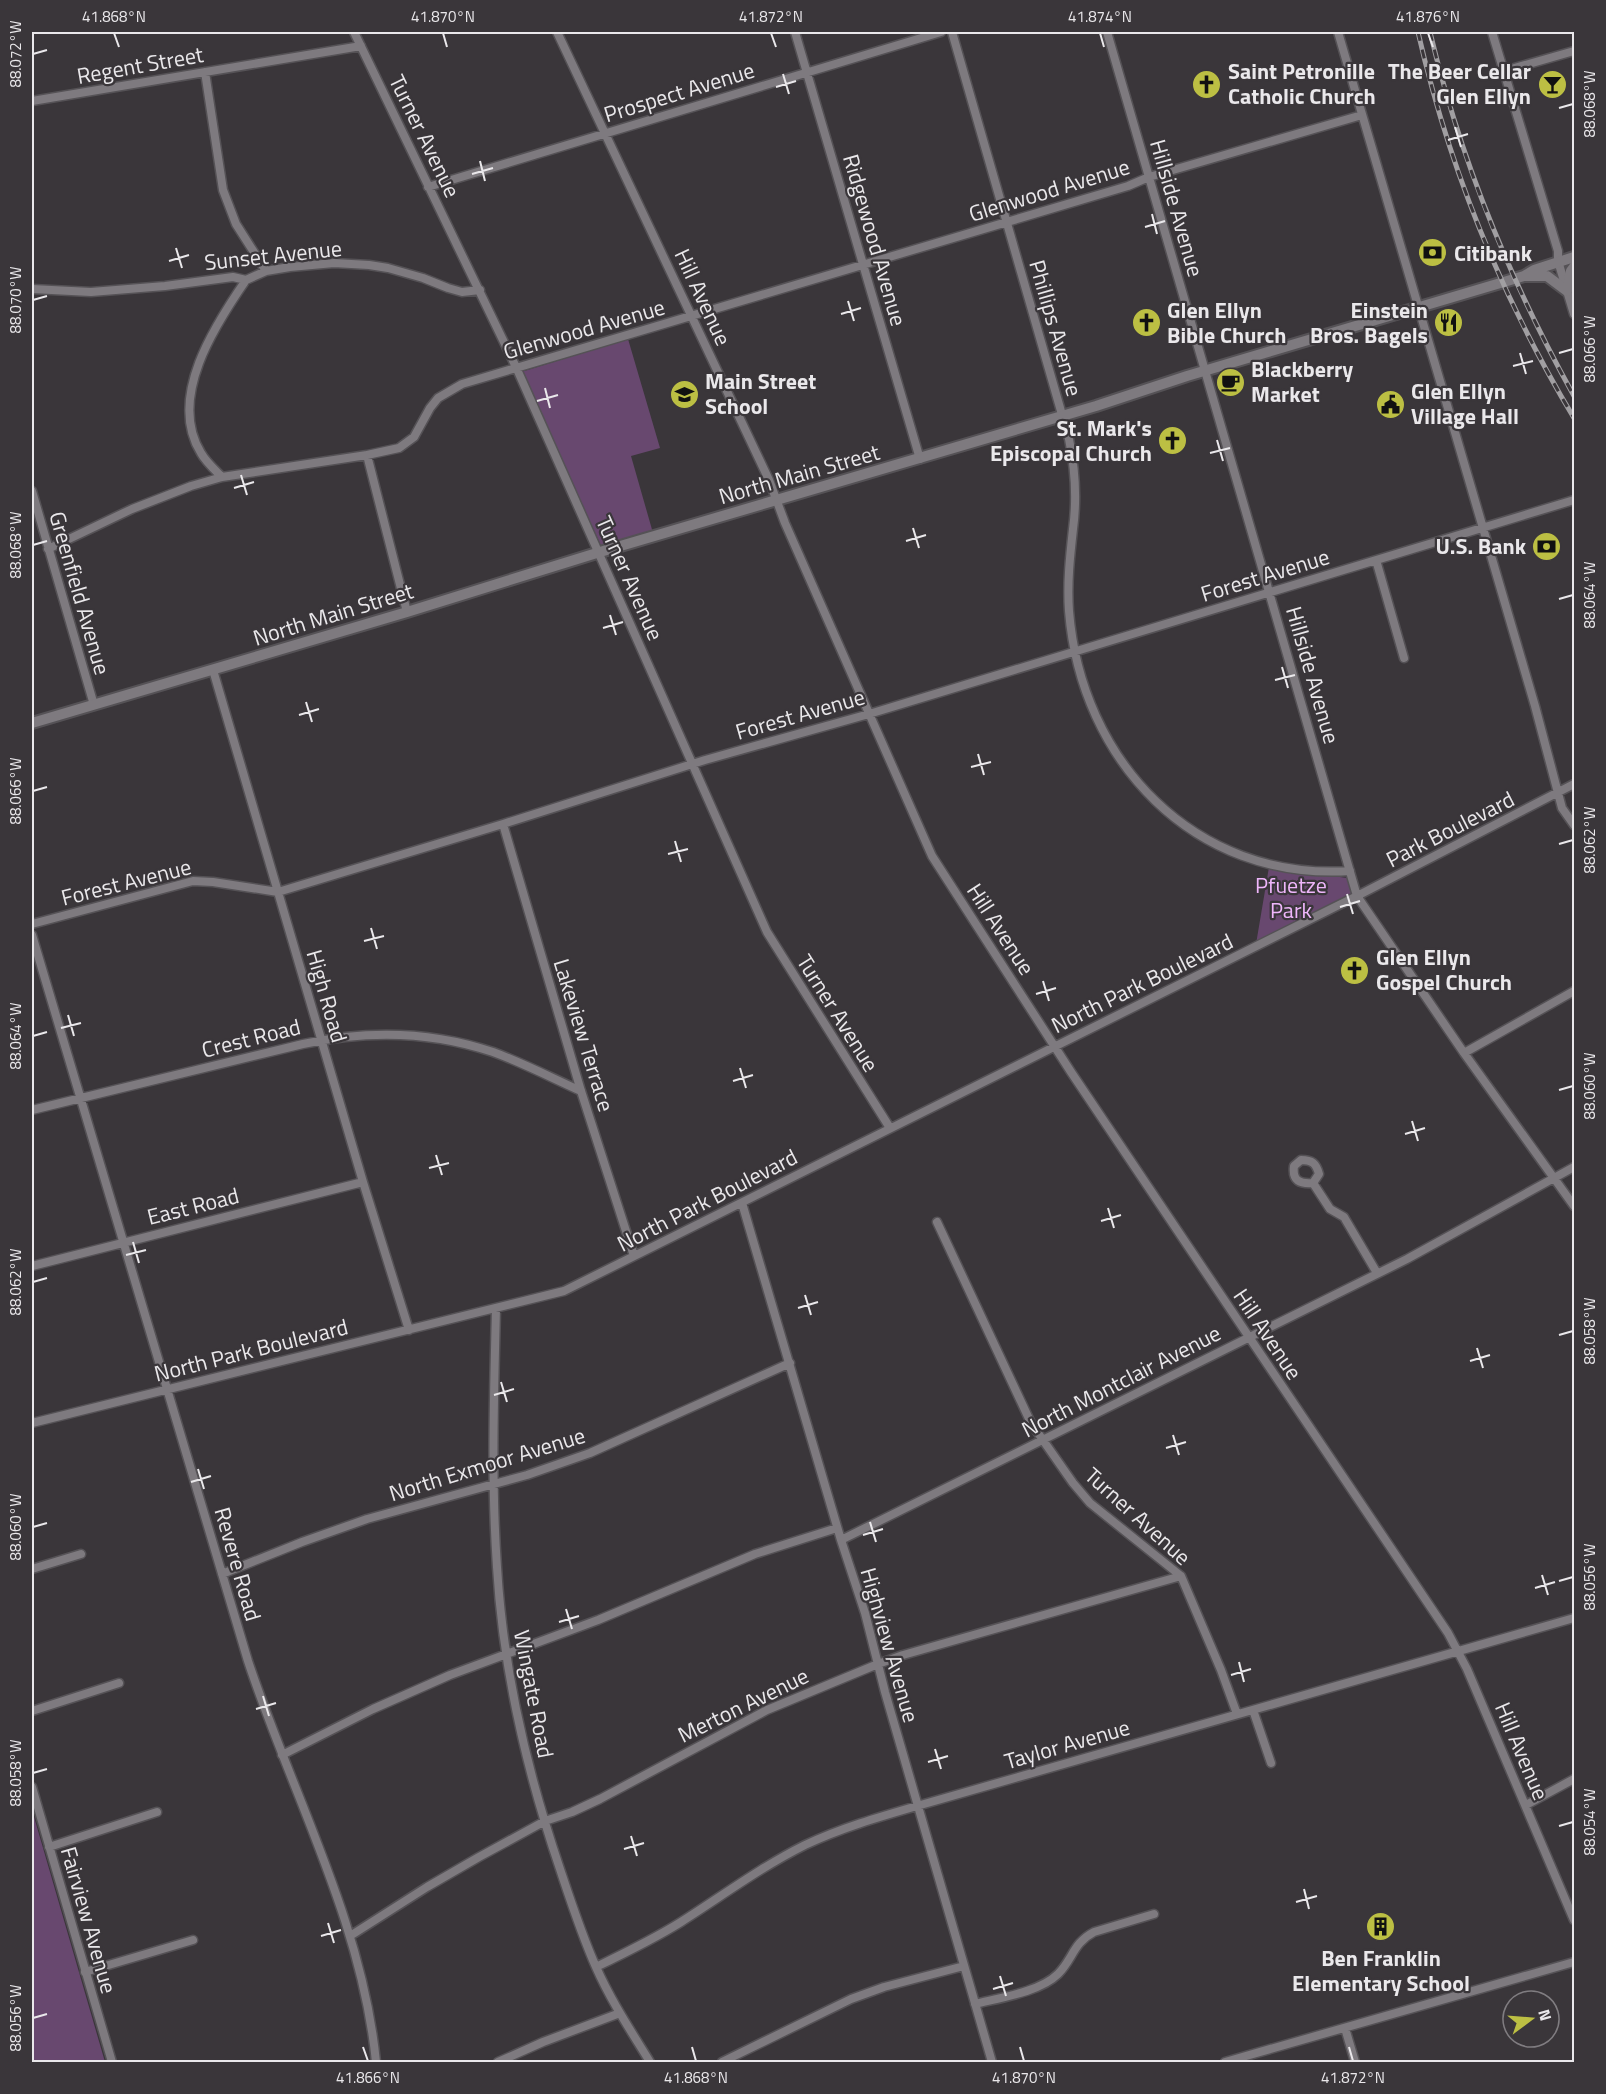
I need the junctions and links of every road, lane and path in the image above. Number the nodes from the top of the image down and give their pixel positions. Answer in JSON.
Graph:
{"nodes":[{"id":1,"x":354,"y":32,"type":"edge"},
{"id":2,"x":557,"y":32,"type":"edge"},
{"id":3,"x":795,"y":32,"type":"edge"},
{"id":4,"x":941,"y":32,"type":"edge"},
{"id":5,"x":952,"y":32,"type":"edge"},
{"id":6,"x":1107,"y":32,"type":"edge"},
{"id":7,"x":1338,"y":32,"type":"edge"},
{"id":8,"x":1492,"y":32,"type":"edge"},
{"id":9,"x":361,"y":46,"type":"junction"},
{"id":10,"x":1575,"y":51,"type":"edge"},
{"id":11,"x":1504,"y":70,"type":"junction"},
{"id":12,"x":205,"y":72,"type":"junction"},
{"id":13,"x":807,"y":72,"type":"junction"},
{"id":14,"x":32,"y":101,"type":"edge"},
{"id":15,"x":1362,"y":115,"type":"junction"},
{"id":16,"x":605,"y":133,"type":"junction"},
{"id":17,"x":1149,"y":177,"type":"junction"},
{"id":18,"x":428,"y":187,"type":"junction"},
{"id":19,"x":1007,"y":222,"type":"junction"},
{"id":20,"x":1575,"y":257,"type":"edge"},
{"id":21,"x":1558,"y":261,"type":"junction"},
{"id":22,"x":863,"y":265,"type":"junction"},
{"id":23,"x":1575,"y":267,"type":"edge"},
{"id":24,"x":266,"y":272,"type":"junction"},
{"id":25,"x":1524,"y":276,"type":"junction"},
{"id":26,"x":246,"y":280,"type":"junction"},
{"id":27,"x":32,"y":289,"type":"edge"},
{"id":28,"x":480,"y":290,"type":"junction"},
{"id":29,"x":1567,"y":291,"type":"junction"},
{"id":30,"x":1419,"y":308,"type":"junction"},
{"id":31,"x":1575,"y":314,"type":"edge"},
{"id":32,"x":692,"y":317,"type":"junction"},
{"id":33,"x":516,"y":367,"type":"junction"},
{"id":34,"x":1206,"y":371,"type":"junction"},
{"id":35,"x":1063,"y":416,"type":"junction"},
{"id":36,"x":368,"y":455,"type":"junction"},
{"id":37,"x":920,"y":459,"type":"junction"},
{"id":38,"x":222,"y":477,"type":"junction"},
{"id":39,"x":32,"y":491,"type":"edge"},
{"id":40,"x":1575,"y":501,"type":"edge"},
{"id":41,"x":777,"y":502,"type":"junction"},
{"id":42,"x":1482,"y":528,"type":"junction"},
{"id":43,"x":48,"y":549,"type":"junction"},
{"id":44,"x":600,"y":552,"type":"junction"},
{"id":45,"x":1376,"y":560,"type":"junction"},
{"id":46,"x":1270,"y":592,"type":"junction"},
{"id":47,"x":407,"y":612,"type":"junction"},
{"id":48,"x":1074,"y":652,"type":"junction"},
{"id":49,"x":1404,"y":658,"type":"dead end"},
{"id":50,"x":213,"y":670,"type":"junction"},
{"id":51,"x":94,"y":705,"type":"junction"},
{"id":52,"x":869,"y":714,"type":"junction"},
{"id":53,"x":32,"y":723,"type":"edge"},
{"id":54,"x":693,"y":764,"type":"junction"},
{"id":55,"x":1575,"y":784,"type":"edge"},
{"id":56,"x":1559,"y":794,"type":"junction"},
{"id":57,"x":503,"y":824,"type":"junction"},
{"id":58,"x":1575,"y":825,"type":"edge"},
{"id":59,"x":1350,"y":871,"type":"junction"},
{"id":60,"x":278,"y":892,"type":"junction"},
{"id":61,"x":1357,"y":896,"type":"junction"},
{"id":62,"x":32,"y":924,"type":"edge"},
{"id":63,"x":32,"y":935,"type":"edge"},
{"id":64,"x":1575,"y":991,"type":"edge"},
{"id":65,"x":321,"y":1040,"type":"junction"},
{"id":66,"x":1056,"y":1046,"type":"junction"},
{"id":67,"x":1464,"y":1053,"type":"junction"},
{"id":68,"x":581,"y":1091,"type":"junction"},
{"id":69,"x":80,"y":1098,"type":"junction"},
{"id":70,"x":32,"y":1110,"type":"edge"},
{"id":71,"x":890,"y":1128,"type":"junction"},
{"id":72,"x":1575,"y":1167,"type":"edge"},
{"id":73,"x":1554,"y":1179,"type":"junction"},
{"id":74,"x":363,"y":1182,"type":"junction"},
{"id":75,"x":1313,"y":1183,"type":"dead end"},
{"id":76,"x":742,"y":1203,"type":"junction"},
{"id":77,"x":1575,"y":1206,"type":"edge"},
{"id":78,"x":938,"y":1221,"type":"dead end"},
{"id":79,"x":122,"y":1243,"type":"junction"},
{"id":80,"x":634,"y":1256,"type":"junction"},
{"id":81,"x":32,"y":1266,"type":"edge"},
{"id":82,"x":1377,"y":1273,"type":"junction"},
{"id":83,"x":496,"y":1308,"type":"junction"},
{"id":84,"x":409,"y":1330,"type":"junction"},
{"id":85,"x":1249,"y":1337,"type":"junction"},
{"id":86,"x":790,"y":1363,"type":"junction"},
{"id":87,"x":168,"y":1389,"type":"junction"},
{"id":88,"x":32,"y":1423,"type":"edge"},
{"id":89,"x":1042,"y":1440,"type":"junction"},
{"id":90,"x":494,"y":1483,"type":"junction"},
{"id":91,"x":837,"y":1528,"type":"junction"},
{"id":92,"x":841,"y":1540,"type":"junction"},
{"id":93,"x":81,"y":1554,"type":"dead end"},
{"id":94,"x":32,"y":1569,"type":"edge"},
{"id":95,"x":222,"y":1574,"type":"junction"},
{"id":96,"x":1181,"y":1576,"type":"junction"},
{"id":97,"x":1575,"y":1618,"type":"edge"},
{"id":98,"x":1458,"y":1651,"type":"junction"},
{"id":99,"x":506,"y":1654,"type":"junction"},
{"id":100,"x":878,"y":1664,"type":"junction"},
{"id":101,"x":119,"y":1683,"type":"dead end"},
{"id":102,"x":1253,"y":1710,"type":"junction"},
{"id":103,"x":32,"y":1711,"type":"edge"},
{"id":104,"x":1237,"y":1714,"type":"junction"},
{"id":105,"x":282,"y":1755,"type":"junction"},
{"id":106,"x":1271,"y":1763,"type":"dead end"},
{"id":107,"x":1575,"y":1779,"type":"edge"},
{"id":108,"x":32,"y":1787,"type":"edge"},
{"id":109,"x":1526,"y":1805,"type":"junction"},
{"id":110,"x":917,"y":1806,"type":"junction"},
{"id":111,"x":157,"y":1812,"type":"dead end"},
{"id":112,"x":545,"y":1821,"type":"junction"},
{"id":113,"x":49,"y":1847,"type":"junction"},
{"id":114,"x":1155,"y":1914,"type":"dead end"},
{"id":115,"x":1575,"y":1920,"type":"edge"},
{"id":116,"x":350,"y":1936,"type":"junction"},
{"id":117,"x":193,"y":1940,"type":"dead end"},
{"id":118,"x":1575,"y":1962,"type":"edge"},
{"id":119,"x":964,"y":1966,"type":"junction"},
{"id":120,"x":596,"y":1967,"type":"junction"},
{"id":121,"x":85,"y":1972,"type":"junction"},
{"id":122,"x":975,"y":2004,"type":"junction"},
{"id":123,"x":620,"y":2013,"type":"junction"},
{"id":124,"x":1345,"y":2028,"type":"junction"},
{"id":125,"x":112,"y":2062,"type":"edge"},
{"id":126,"x":376,"y":2062,"type":"edge"},
{"id":127,"x":498,"y":2062,"type":"edge"},
{"id":128,"x":650,"y":2062,"type":"edge"},
{"id":129,"x":722,"y":2062,"type":"edge"},
{"id":130,"x":992,"y":2062,"type":"edge"},
{"id":131,"x":1225,"y":2062,"type":"edge"},
{"id":132,"x":1355,"y":2062,"type":"edge"}],
"edges":[{"from":1,"to":9,"type":"street","name":"Turner Avenue"},
{"from":2,"to":16,"type":"street","name":"Hill Avenue"},
{"from":3,"to":13,"type":"street","name":"Ridgewood Avenue"},
{"from":4,"to":13,"type":"street","name":"Prospect Avenue"},
{"from":5,"to":19,"type":"street","name":"Phillips Avenue"},
{"from":6,"to":17,"type":"street","name":"Hillside Avenue"},
{"from":7,"to":15,"type":"street"},
{"from":8,"to":11,"type":"street"},
{"from":9,"to":12,"type":"street","name":"Regent Street"},
{"from":9,"to":18,"type":"street","name":"Turner Avenue"},
{"from":10,"to":11,"type":"street"},
{"from":11,"to":21,"type":"street"},
{"from":12,"to":14,"type":"street","name":"Regent Street"},
{"from":12,"to":24,"type":"street"},
{"from":13,"to":16,"type":"street","name":"Prospect Avenue"},
{"from":13,"to":22,"type":"street","name":"Ridgewood Avenue"},
{"from":15,"to":17,"type":"street","name":"Glenwood Avenue"},
{"from":15,"to":30,"type":"street"},
{"from":16,"to":18,"type":"street","name":"Prospect Avenue"},
{"from":16,"to":32,"type":"street","name":"Hill Avenue"},
{"from":17,"to":19,"type":"street","name":"Glenwood Avenue"},
{"from":17,"to":34,"type":"street","name":"Hillside Avenue"},
{"from":18,"to":28,"type":"street","name":"Turner Avenue"},
{"from":19,"to":22,"type":"street","name":"Glenwood Avenue"},
{"from":19,"to":35,"type":"street","name":"Phillips Avenue"},
{"from":20,"to":21,"type":"street","name":"North Main Street"},
{"from":21,"to":25,"type":"street","name":"North Main Street"},
{"from":21,"to":29,"type":"street"},
{"from":22,"to":32,"type":"street","name":"Glenwood Avenue"},
{"from":22,"to":37,"type":"street","name":"Ridgewood Avenue"},
{"from":23,"to":29,"type":"street"},
{"from":24,"to":26,"type":"street","name":"Sunset Avenue"},
{"from":24,"to":28,"type":"street","name":"Sunset Avenue"},
{"from":25,"to":29,"type":"street"},
{"from":25,"to":30,"type":"street","name":"North Main Street"},
{"from":26,"to":27,"type":"street","name":"Sunset Avenue"},
{"from":26,"to":38,"type":"street"},
{"from":28,"to":33,"type":"street","name":"Turner Avenue"},
{"from":29,"to":31,"type":"street"},
{"from":30,"to":34,"type":"street","name":"North Main Street"},
{"from":30,"to":42,"type":"street"},
{"from":32,"to":33,"type":"street","name":"Glenwood Avenue"},
{"from":32,"to":41,"type":"street","name":"Hill Avenue"},
{"from":33,"to":36,"type":"street","name":"Glenwood Avenue"},
{"from":33,"to":44,"type":"street","name":"Turner Avenue"},
{"from":34,"to":35,"type":"street","name":"North Main Street"},
{"from":34,"to":46,"type":"street","name":"Hillside Avenue"},
{"from":35,"to":37,"type":"street","name":"North Main Street"},
{"from":35,"to":48,"type":"street","name":"Phillips Avenue"},
{"from":36,"to":38,"type":"street","name":"Glenwood Avenue"},
{"from":36,"to":47,"type":"street"},
{"from":37,"to":41,"type":"street","name":"North Main Street"},
{"from":38,"to":43,"type":"street","name":"Glenwood Avenue"},
{"from":39,"to":43,"type":"street","name":"Greenfield Avenue"},
{"from":40,"to":42,"type":"street","name":"Forest Avenue"},
{"from":41,"to":44,"type":"street","name":"North Main Street"},
{"from":41,"to":52,"type":"street","name":"Hill Avenue"},
{"from":42,"to":45,"type":"street","name":"Forest Avenue"},
{"from":42,"to":56,"type":"street"},
{"from":43,"to":51,"type":"street","name":"Greenfield Avenue"},
{"from":44,"to":47,"type":"street","name":"North Main Street"},
{"from":44,"to":54,"type":"street","name":"Turner Avenue"},
{"from":45,"to":46,"type":"street","name":"Forest Avenue"},
{"from":45,"to":49,"type":"street"},
{"from":46,"to":48,"type":"street","name":"Forest Avenue"},
{"from":46,"to":59,"type":"street","name":"Hillside Avenue"},
{"from":47,"to":50,"type":"street","name":"North Main Street"},
{"from":48,"to":52,"type":"street","name":"Forest Avenue"},
{"from":48,"to":59,"type":"street","name":"Phillips Avenue"},
{"from":50,"to":51,"type":"street","name":"North Main Street"},
{"from":50,"to":60,"type":"street","name":"High Road"},
{"from":51,"to":53,"type":"street","name":"North Main Street"},
{"from":52,"to":54,"type":"street","name":"Forest Avenue"},
{"from":52,"to":66,"type":"street","name":"Hill Avenue"},
{"from":54,"to":57,"type":"street","name":"Forest Avenue"},
{"from":54,"to":71,"type":"street","name":"Turner Avenue"},
{"from":55,"to":56,"type":"street"},
{"from":56,"to":58,"type":"street"},
{"from":56,"to":61,"type":"street","name":"Park Boulevard"},
{"from":57,"to":60,"type":"street","name":"Forest Avenue"},
{"from":57,"to":68,"type":"street","name":"Lakeview Terrace"},
{"from":59,"to":61,"type":"street","name":"Hillside Avenue"},
{"from":60,"to":62,"type":"street","name":"Forest Avenue"},
{"from":60,"to":65,"type":"street","name":"High Road"},
{"from":61,"to":66,"type":"street","name":"North Park Boulevard"},
{"from":61,"to":67,"type":"street","name":"Hillside Avenue"},
{"from":63,"to":69,"type":"street","name":"Revere Road"},
{"from":64,"to":67,"type":"street"},
{"from":65,"to":68,"type":"street","name":"Crest Road"},
{"from":65,"to":69,"type":"street","name":"Crest Road"},
{"from":65,"to":74,"type":"street","name":"High Road"},
{"from":66,"to":71,"type":"street","name":"North Park Boulevard"},
{"from":66,"to":85,"type":"street","name":"Hill Avenue"},
{"from":67,"to":73,"type":"street","name":"Hillside Avenue"},
{"from":68,"to":80,"type":"street","name":"Lakeview Terrace"},
{"from":69,"to":70,"type":"street","name":"Crest Road"},
{"from":69,"to":79,"type":"street","name":"Revere Road"},
{"from":71,"to":76,"type":"street","name":"North Park Boulevard"},
{"from":72,"to":73,"type":"street","name":"North Montclair Avenue"},
{"from":73,"to":77,"type":"street","name":"Hillside Avenue"},
{"from":73,"to":82,"type":"street","name":"North Montclair Avenue"},
{"from":74,"to":79,"type":"street","name":"East Road"},
{"from":74,"to":84,"type":"street","name":"High Road"},
{"from":75,"to":82,"type":"street"},
{"from":76,"to":80,"type":"street","name":"North Park Boulevard"},
{"from":76,"to":86,"type":"street","name":"Highview Avenue"},
{"from":78,"to":89,"type":"street","name":"Turner Avenue"},
{"from":79,"to":81,"type":"street","name":"East Road"},
{"from":79,"to":87,"type":"street","name":"Revere Road"},
{"from":80,"to":83,"type":"street","name":"North Park Boulevard"},
{"from":82,"to":85,"type":"street","name":"North Montclair Avenue"},
{"from":83,"to":84,"type":"street","name":"North Park Boulevard"},
{"from":83,"to":90,"type":"street","name":"Wingate Road"},
{"from":84,"to":87,"type":"street","name":"North Park Boulevard"},
{"from":85,"to":89,"type":"street","name":"North Montclair Avenue"},
{"from":85,"to":98,"type":"street","name":"Hill Avenue"},
{"from":86,"to":90,"type":"street","name":"North Exmoor Avenue"},
{"from":86,"to":91,"type":"street","name":"Highview Avenue"},
{"from":87,"to":88,"type":"street","name":"North Park Boulevard"},
{"from":87,"to":95,"type":"street","name":"Revere Road"},
{"from":89,"to":92,"type":"street","name":"North Montclair Avenue"},
{"from":89,"to":96,"type":"street","name":"Turner Avenue"},
{"from":90,"to":95,"type":"street","name":"North Exmoor Avenue"},
{"from":90,"to":99,"type":"street","name":"Wingate Road"},
{"from":91,"to":92,"type":"street","name":"Highview Avenue"},
{"from":91,"to":99,"type":"street"},
{"from":92,"to":100,"type":"street","name":"Highview Avenue"},
{"from":93,"to":94,"type":"street"},
{"from":95,"to":105,"type":"street","name":"Revere Road"},
{"from":96,"to":100,"type":"street","name":"Merton Avenue"},
{"from":96,"to":104,"type":"street","name":"Turner Avenue"},
{"from":97,"to":98,"type":"street","name":"Taylor Avenue"},
{"from":98,"to":102,"type":"street","name":"Taylor Avenue"},
{"from":98,"to":109,"type":"street","name":"Hill Avenue"},
{"from":99,"to":105,"type":"street"},
{"from":99,"to":112,"type":"street","name":"Wingate Road"},
{"from":100,"to":110,"type":"street","name":"Highview Avenue"},
{"from":100,"to":112,"type":"street","name":"Merton Avenue"},
{"from":101,"to":103,"type":"street"},
{"from":102,"to":104,"type":"street","name":"Taylor Avenue"},
{"from":102,"to":106,"type":"street"},
{"from":104,"to":110,"type":"street","name":"Taylor Avenue"},
{"from":105,"to":116,"type":"street","name":"Revere Road"},
{"from":107,"to":109,"type":"street"},
{"from":108,"to":113,"type":"street","name":"Fairview Avenue"},
{"from":109,"to":115,"type":"street","name":"Hill Avenue"},
{"from":110,"to":119,"type":"street","name":"Highview Avenue"},
{"from":110,"to":120,"type":"street","name":"Taylor Avenue"},
{"from":111,"to":113,"type":"street"},
{"from":112,"to":116,"type":"street","name":"Merton Avenue"},
{"from":112,"to":120,"type":"street","name":"Wingate Road"},
{"from":113,"to":121,"type":"street","name":"Fairview Avenue"},
{"from":114,"to":122,"type":"street"},
{"from":116,"to":126,"type":"street","name":"Revere Road"},
{"from":117,"to":121,"type":"street"},
{"from":118,"to":124,"type":"street"},
{"from":119,"to":122,"type":"street","name":"Highview Avenue"},
{"from":119,"to":129,"type":"street"},
{"from":120,"to":123,"type":"street","name":"Wingate Road"},
{"from":121,"to":125,"type":"street","name":"Fairview Avenue"},
{"from":122,"to":130,"type":"street","name":"Highview Avenue"},
{"from":123,"to":127,"type":"street"},
{"from":123,"to":128,"type":"street","name":"Wingate Road"},
{"from":124,"to":131,"type":"street"},
{"from":124,"to":132,"type":"street"}]}
